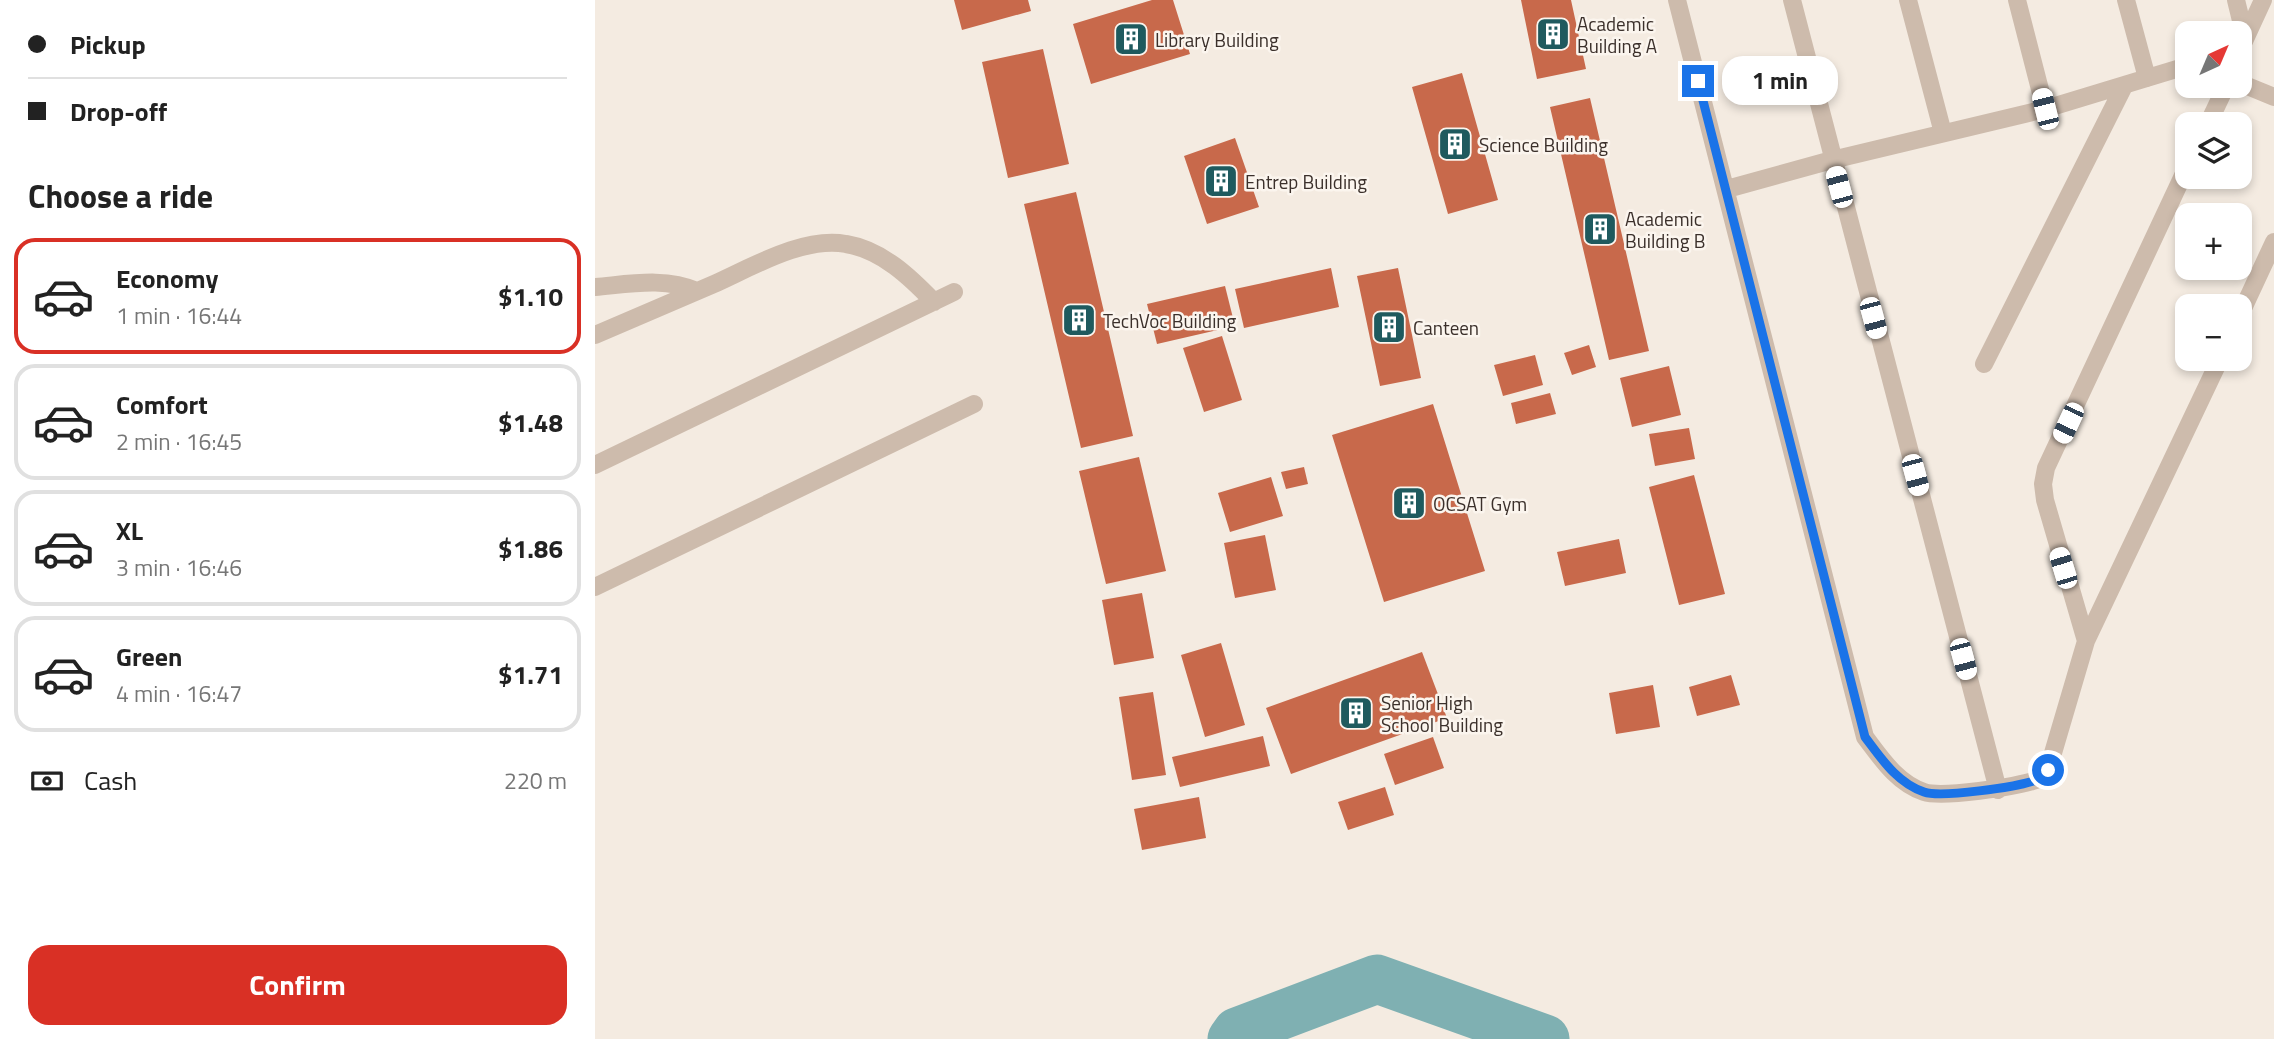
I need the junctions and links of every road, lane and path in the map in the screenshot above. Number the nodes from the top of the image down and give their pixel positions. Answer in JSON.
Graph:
{"nodes":[{"id":1,"x":1677,"y":0,"type":"edge"},
{"id":2,"x":1792,"y":0,"type":"edge"},
{"id":3,"x":1908,"y":0,"type":"edge"},
{"id":4,"x":2017,"y":0,"type":"edge"},
{"id":5,"x":2126,"y":0,"type":"edge"},
{"id":6,"x":2236,"y":0,"type":"edge"},
{"id":7,"x":2263,"y":0,"type":"edge"},
{"id":8,"x":2239,"y":21,"type":"edge"},
{"id":9,"x":2252,"y":24,"type":"edge"},
{"id":10,"x":2175,"y":70,"type":"edge"},
{"id":11,"x":2147,"y":78,"type":"junction"},
{"id":12,"x":2124,"y":86,"type":"junction"},
{"id":13,"x":2252,"y":88,"type":"edge"},
{"id":14,"x":2274,"y":97,"type":"edge"},
{"id":15,"x":2045,"y":109,"type":"junction"},
{"id":16,"x":1943,"y":133,"type":"junction"},
{"id":17,"x":1832,"y":160,"type":"junction"},
{"id":18,"x":2177,"y":189,"type":"edge"},
{"id":19,"x":1727,"y":190,"type":"junction"},
{"id":20,"x":2274,"y":242,"type":"edge"},
{"id":21,"x":595,"y":287,"type":"edge"},
{"id":22,"x":697,"y":291,"type":"junction"},
{"id":23,"x":954,"y":292,"type":"dead end"},
{"id":24,"x":2250,"y":294,"type":"edge"},
{"id":25,"x":935,"y":302,"type":"junction"},
{"id":26,"x":595,"y":335,"type":"edge"},
{"id":27,"x":1984,"y":364,"type":"dead end"},
{"id":28,"x":2214,"y":371,"type":"edge"},
{"id":29,"x":974,"y":404,"type":"dead end"},
{"id":30,"x":595,"y":465,"type":"edge"},
{"id":31,"x":595,"y":587,"type":"edge"},
{"id":32,"x":2085,"y":641,"type":"junction"},
{"id":33,"x":1998,"y":790,"type":"junction"}],
"edges":[{"from":1,"to":19,"type":"street"},
{"from":2,"to":17,"type":"street"},
{"from":3,"to":16,"type":"street"},
{"from":4,"to":15,"type":"street"},
{"from":5,"to":11,"type":"street"},
{"from":6,"to":8,"type":"street"},
{"from":7,"to":9,"type":"street"},
{"from":10,"to":11,"type":"street"},
{"from":11,"to":12,"type":"street"},
{"from":12,"to":15,"type":"street"},
{"from":12,"to":27,"type":"street"},
{"from":13,"to":14,"type":"street"},
{"from":15,"to":16,"type":"street"},
{"from":16,"to":17,"type":"street"},
{"from":17,"to":19,"type":"street"},
{"from":17,"to":33,"type":"street"},
{"from":18,"to":32,"type":"street"},
{"from":19,"to":33,"type":"street"},
{"from":20,"to":24,"type":"street"},
{"from":21,"to":22,"type":"street"},
{"from":22,"to":25,"type":"street"},
{"from":22,"to":26,"type":"street"},
{"from":23,"to":25,"type":"street"},
{"from":25,"to":30,"type":"street"},
{"from":28,"to":32,"type":"street"},
{"from":29,"to":31,"type":"street"},
{"from":32,"to":33,"type":"street"}]}
